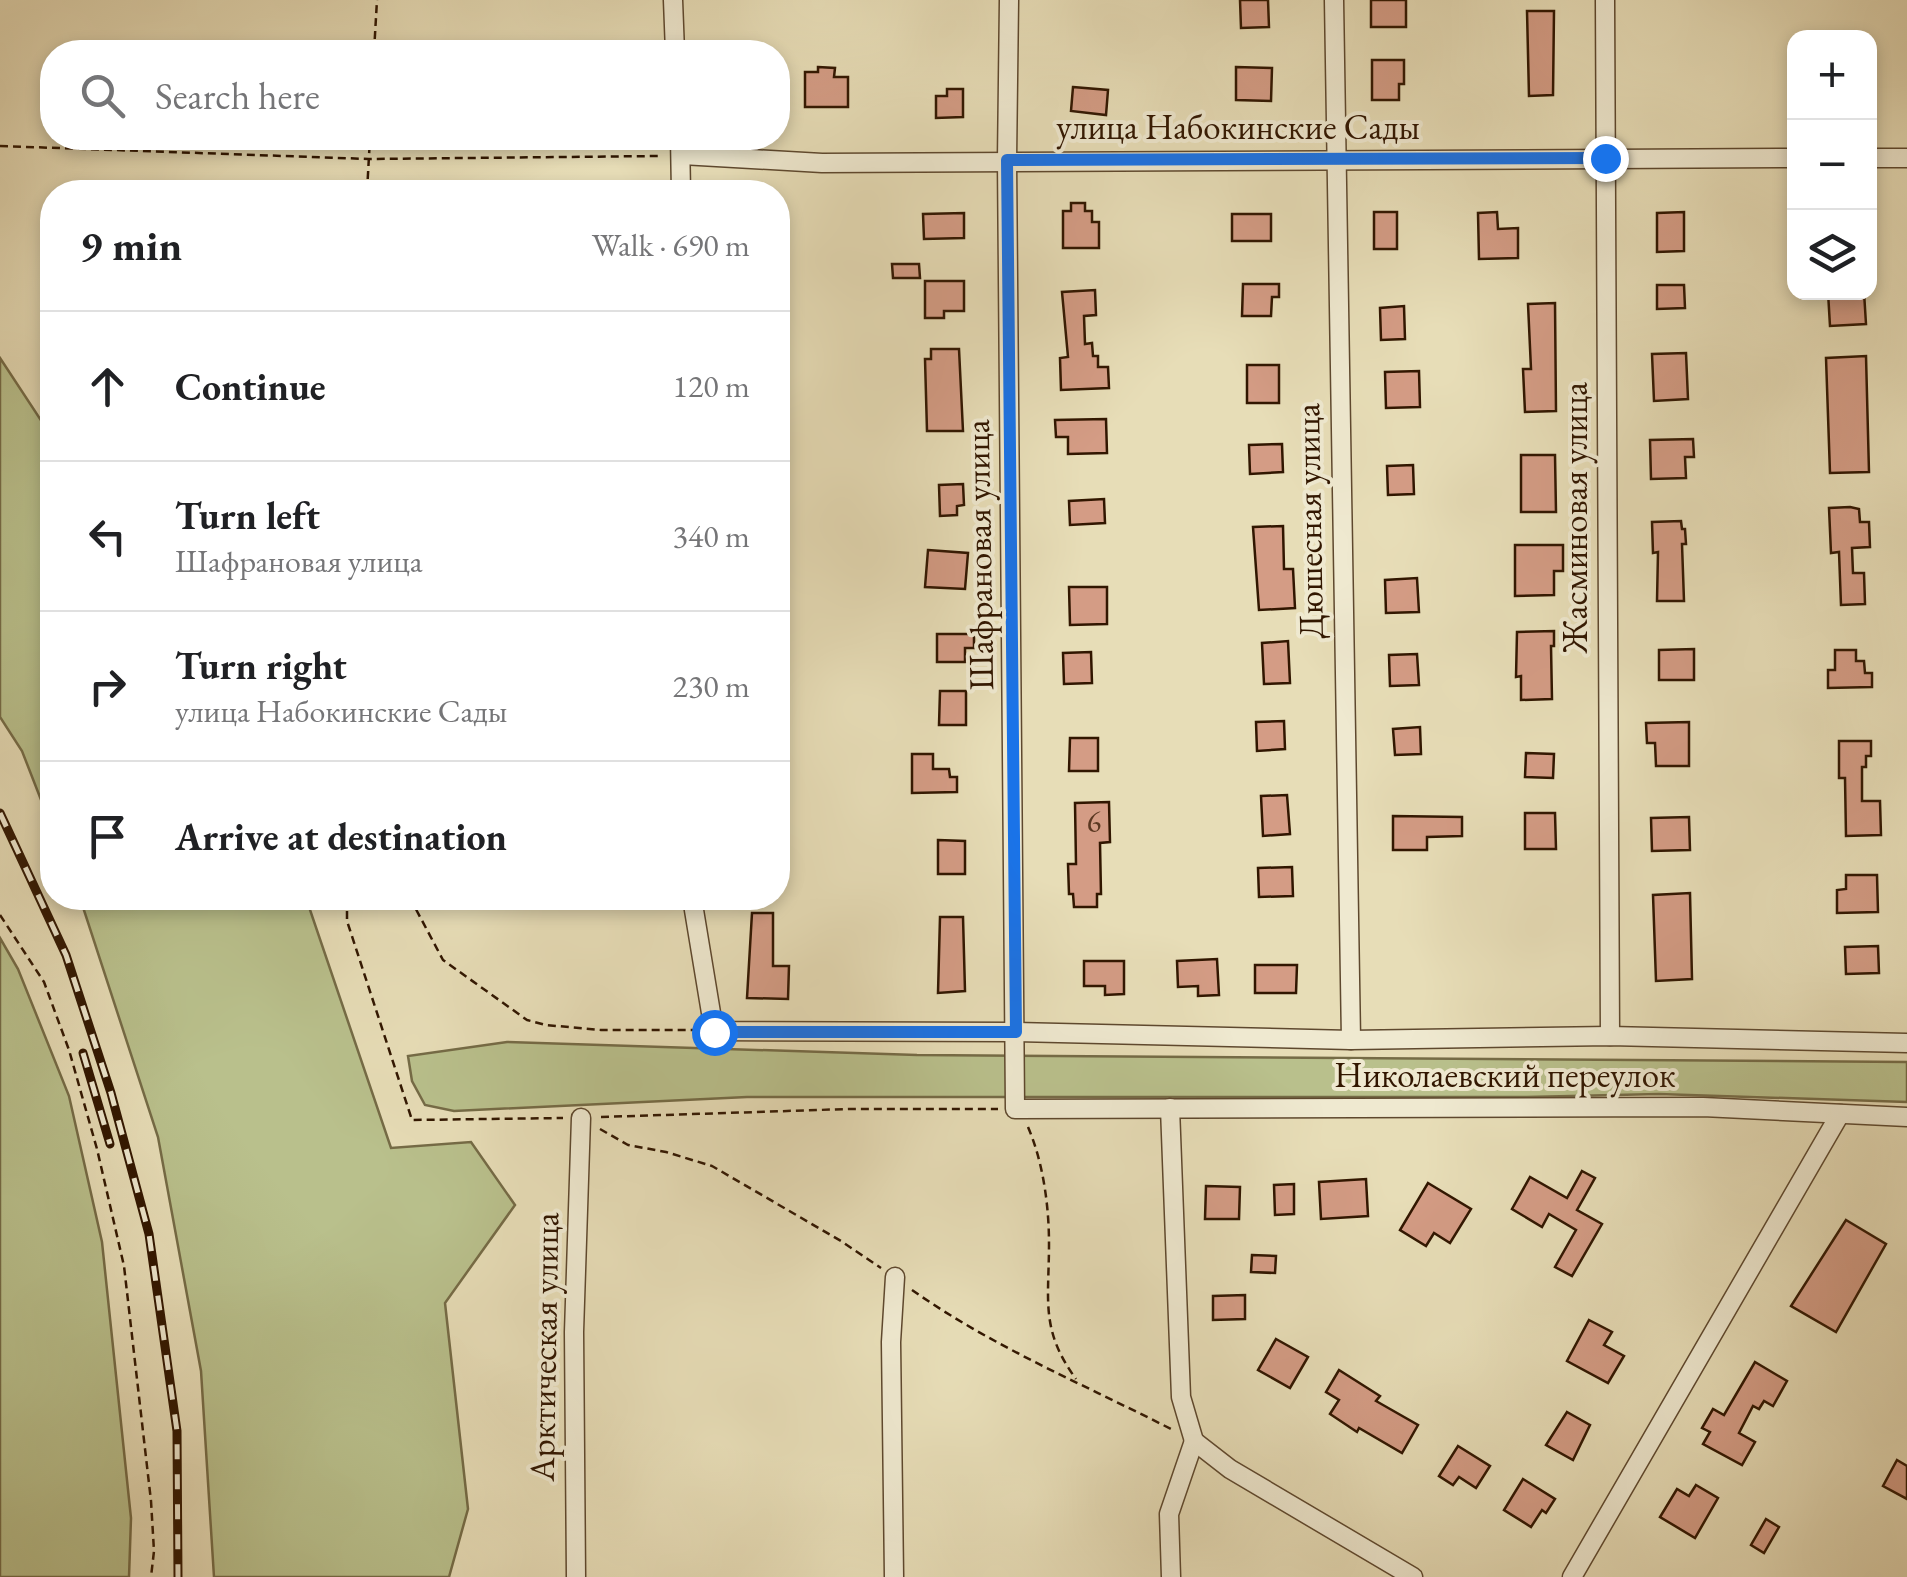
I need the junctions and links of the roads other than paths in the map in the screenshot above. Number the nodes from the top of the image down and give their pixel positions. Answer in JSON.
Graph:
{"nodes":[{"id":1,"x":673,"y":0,"type":"edge"},
{"id":2,"x":1009,"y":0,"type":"edge"},
{"id":3,"x":1334,"y":0,"type":"edge"},
{"id":4,"x":1605,"y":0,"type":"edge"},
{"id":5,"x":675,"y":40,"type":"edge"},
{"id":6,"x":681,"y":150,"type":"edge"},
{"id":7,"x":714,"y":150,"type":"edge"},
{"id":8,"x":1605,"y":158,"type":"junction"},
{"id":9,"x":1787,"y":158,"type":"edge"},
{"id":10,"x":1877,"y":158,"type":"edge"},
{"id":11,"x":1907,"y":158,"type":"edge"},
{"id":12,"x":1336,"y":159,"type":"junction"},
{"id":13,"x":1007,"y":160,"type":"junction"},
{"id":14,"x":681,"y":180,"type":"edge"},
{"id":15,"x":694,"y":910,"type":"edge"},
{"id":16,"x":1016,"y":1032,"type":"junction"},
{"id":17,"x":1610,"y":1036,"type":"junction"},
{"id":18,"x":1351,"y":1040,"type":"junction"},
{"id":19,"x":1907,"y":1043,"type":"edge"},
{"id":20,"x":1170,"y":1108,"type":"junction"},
{"id":21,"x":1015,"y":1109,"type":"joint"},
{"id":22,"x":1840,"y":1114,"type":"junction"},
{"id":23,"x":1907,"y":1117,"type":"edge"},
{"id":24,"x":581,"y":1118,"type":"road end"},
{"id":25,"x":895,"y":1278,"type":"dead end"},
{"id":26,"x":1194,"y":1441,"type":"junction"},
{"id":27,"x":576,"y":1577,"type":"edge"},
{"id":28,"x":894,"y":1577,"type":"edge"},
{"id":29,"x":1172,"y":1577,"type":"edge"},
{"id":30,"x":1413,"y":1577,"type":"edge"},
{"id":31,"x":1572,"y":1577,"type":"edge"}],
"edges":[{"from":1,"to":5,"type":"street"},
{"from":2,"to":13,"type":"street","name":"Шафрановая улица"},
{"from":3,"to":12,"type":"street","name":"Дюшесная улица"},
{"from":4,"to":8,"type":"street","name":"Жасминовая улица"},
{"from":6,"to":14,"type":"street"},
{"from":7,"to":13,"type":"street","name":"улица Набокинские Сады"},
{"from":8,"to":9,"type":"street","name":"улица Набокинские Сады"},
{"from":8,"to":12,"type":"street","name":"улица Набокинские Сады"},
{"from":8,"to":17,"type":"street","name":"Жасминовая улица"},
{"from":10,"to":11,"type":"street"},
{"from":12,"to":13,"type":"street","name":"улица Набокинские Сады"},
{"from":12,"to":18,"type":"street","name":"Дюшесная улица"},
{"from":13,"to":16,"type":"street","name":"Шафрановая улица"},
{"from":15,"to":16,"type":"street"},
{"from":16,"to":18,"type":"street"},
{"from":16,"to":21,"type":"street","name":"Шафрановая улица"},
{"from":17,"to":18,"type":"street"},
{"from":17,"to":19,"type":"street"},
{"from":20,"to":21,"type":"street","name":"Николаевский переулок"},
{"from":20,"to":22,"type":"street","name":"Николаевский переулок"},
{"from":20,"to":26,"type":"street"},
{"from":22,"to":23,"type":"street","name":"Николаевский переулок"},
{"from":22,"to":31,"type":"street"},
{"from":24,"to":27,"type":"street","name":"Арктическая улица"},
{"from":25,"to":28,"type":"street"},
{"from":26,"to":29,"type":"street"},
{"from":26,"to":30,"type":"street"}]}
